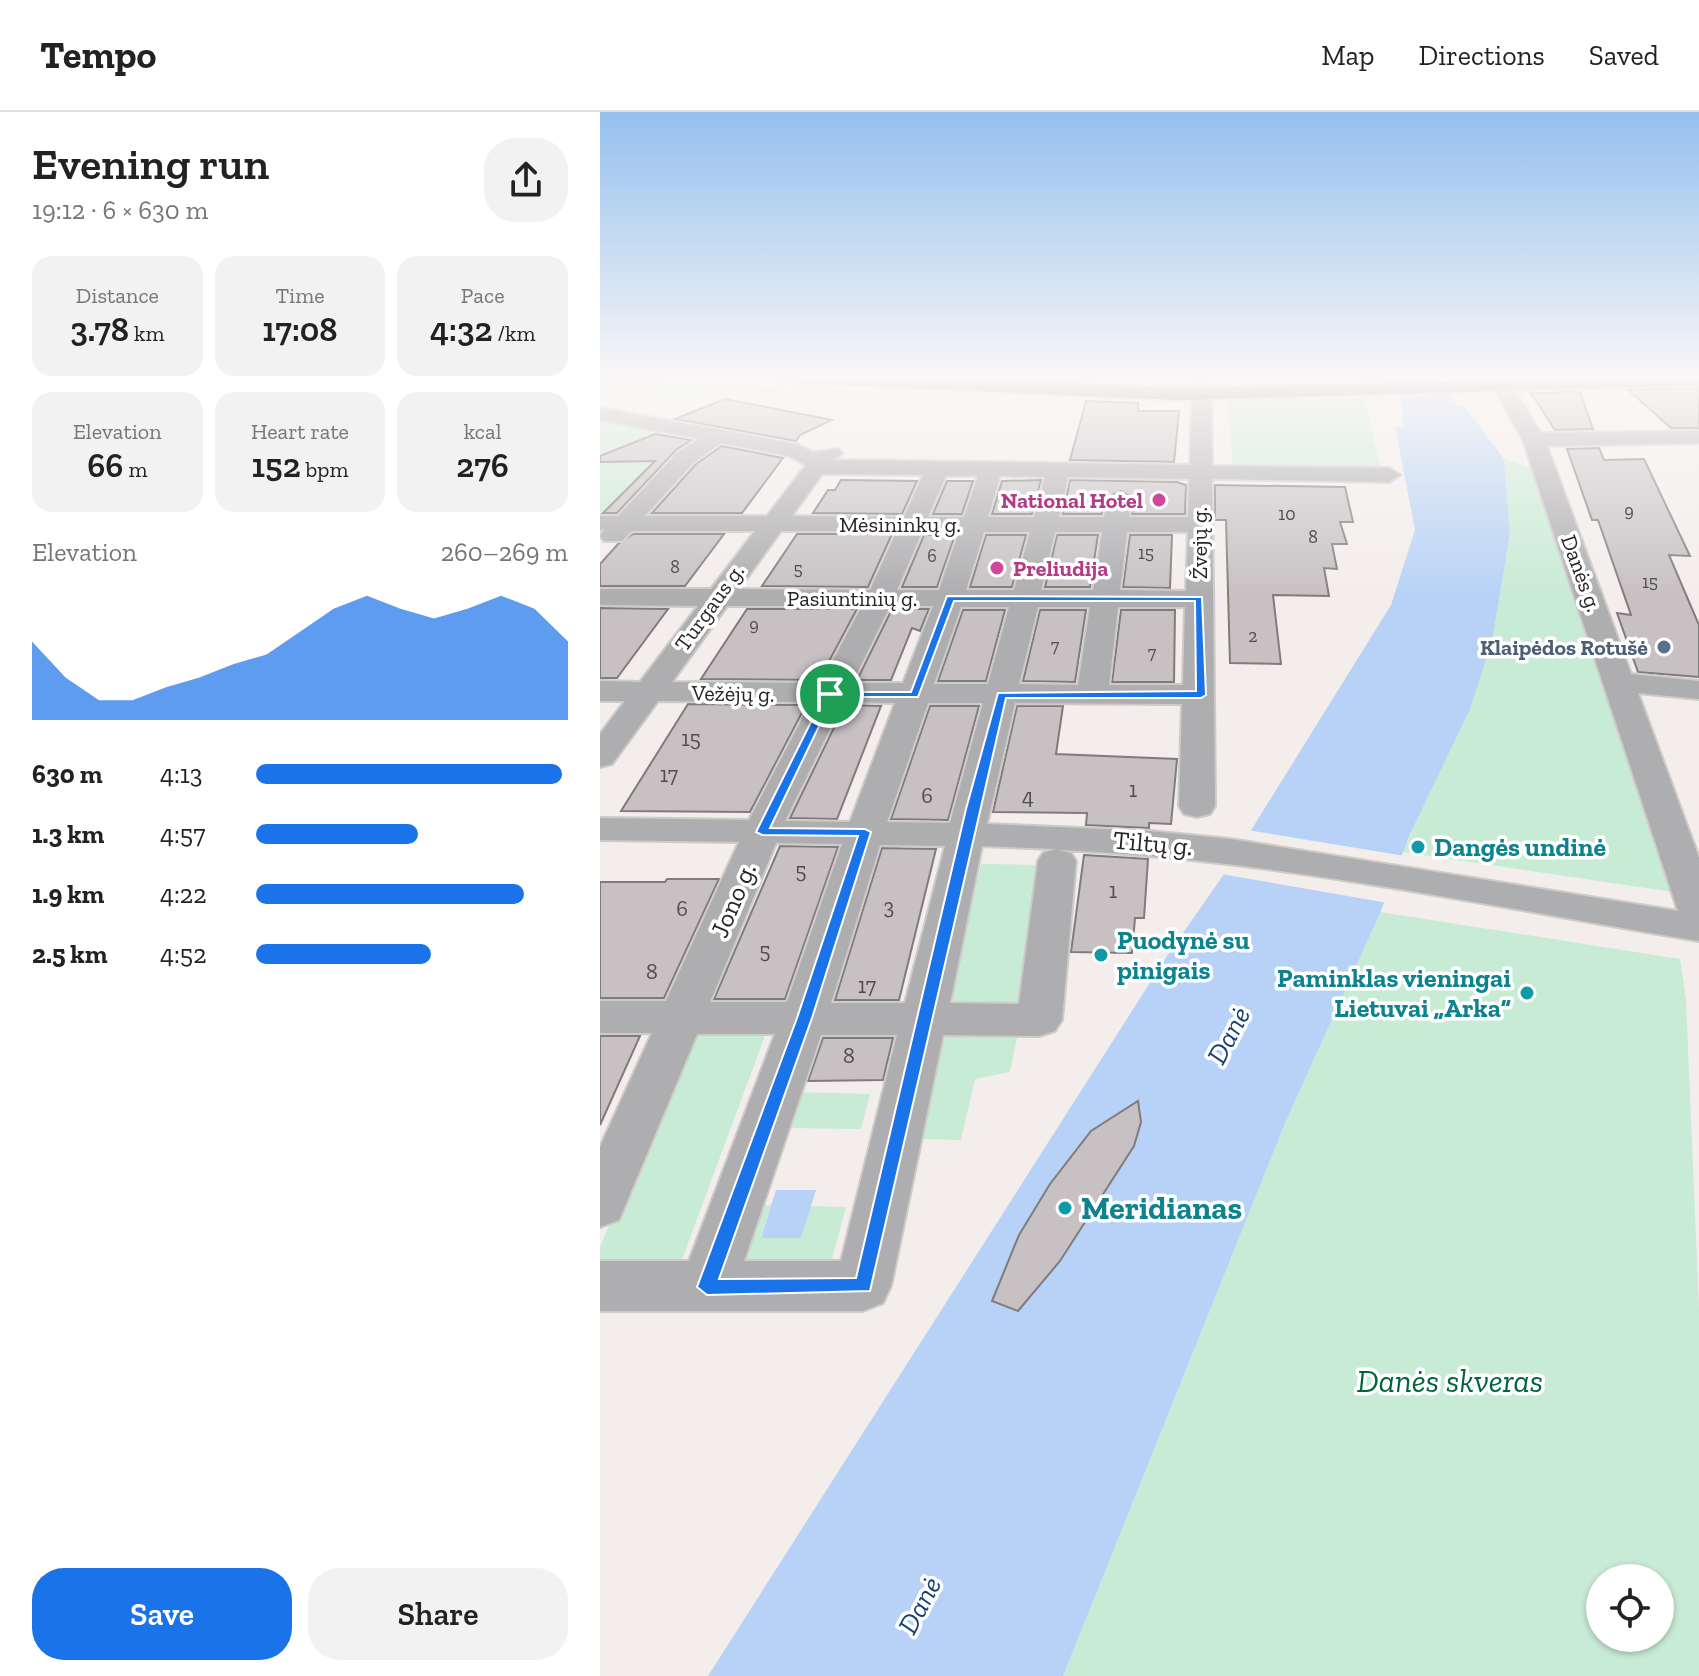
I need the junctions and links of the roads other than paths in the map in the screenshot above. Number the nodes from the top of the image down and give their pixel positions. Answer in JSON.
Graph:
{"nodes":[{"id":1,"x":698,"y":449,"type":"edge"},
{"id":2,"x":784,"y":449,"type":"edge"},
{"id":3,"x":1201,"y":449,"type":"edge"},
{"id":4,"x":1537,"y":449,"type":"edge"},
{"id":5,"x":819,"y":460,"type":"junction"},
{"id":6,"x":937,"y":469,"type":"junction"},
{"id":7,"x":991,"y":470,"type":"junction"},
{"id":8,"x":1058,"y":471,"type":"junction"},
{"id":9,"x":1200,"y":473,"type":"junction"},
{"id":10,"x":1389,"y":475,"type":"dead end"},
{"id":11,"x":1116,"y":511,"type":"junction"},
{"id":12,"x":770,"y":523,"type":"junction"},
{"id":13,"x":612,"y":524,"type":"edge"},
{"id":14,"x":913,"y":524,"type":"junction"},
{"id":15,"x":975,"y":524,"type":"junction"},
{"id":16,"x":1047,"y":524,"type":"junction"},
{"id":17,"x":1199,"y":525,"type":"junction"},
{"id":18,"x":600,"y":550,"type":"edge"},
{"id":19,"x":600,"y":597,"type":"edge"},
{"id":20,"x":717,"y":598,"type":"junction"},
{"id":21,"x":880,"y":598,"type":"junction"},
{"id":22,"x":950,"y":598,"type":"junction"},
{"id":23,"x":1026,"y":599,"type":"junction"},
{"id":24,"x":1199,"y":599,"type":"junction"},
{"id":25,"x":1103,"y":600,"type":"junction"},
{"id":26,"x":1621,"y":682,"type":"junction"},
{"id":27,"x":1699,"y":690,"type":"edge"},
{"id":28,"x":600,"y":691,"type":"edge"},
{"id":29,"x":647,"y":692,"type":"junction"},
{"id":30,"x":830,"y":694,"type":"junction"},
{"id":31,"x":915,"y":695,"type":"junction"},
{"id":32,"x":1001,"y":695,"type":"junction"},
{"id":33,"x":1092,"y":695,"type":"junction"},
{"id":34,"x":1201,"y":695,"type":"junction"},
{"id":35,"x":600,"y":757,"type":"edge"},
{"id":36,"x":1197,"y":806,"type":"dead end"},
{"id":37,"x":600,"y":829,"type":"edge"},
{"id":38,"x":762,"y":832,"type":"junction"},
{"id":39,"x":865,"y":832,"type":"junction"},
{"id":40,"x":966,"y":835,"type":"junction"},
{"id":41,"x":1057,"y":861,"type":"dead end"},
{"id":42,"x":1699,"y":913,"type":"edge"},
{"id":43,"x":1699,"y":928,"type":"edge"},
{"id":44,"x":600,"y":1017,"type":"edge"},
{"id":45,"x":682,"y":1017,"type":"junction"},
{"id":46,"x":804,"y":1018,"type":"junction"},
{"id":47,"x":924,"y":1018,"type":"junction"},
{"id":48,"x":600,"y":1205,"type":"edge"},
{"id":49,"x":600,"y":1286,"type":"edge"},
{"id":50,"x":707,"y":1287,"type":"junction"}],
"edges":[{"from":1,"to":13,"type":"street"},
{"from":2,"to":5,"type":"street"},
{"from":3,"to":9,"type":"street","name":"Žvejų g."},
{"from":4,"to":26,"type":"street","name":"Danės g."},
{"from":5,"to":6,"type":"street"},
{"from":5,"to":12,"type":"street","name":"Turgaus g."},
{"from":6,"to":7,"type":"street"},
{"from":6,"to":14,"type":"street","name":"Jono g."},
{"from":7,"to":8,"type":"street"},
{"from":7,"to":15,"type":"street"},
{"from":8,"to":9,"type":"street"},
{"from":8,"to":16,"type":"street"},
{"from":9,"to":10,"type":"street"},
{"from":9,"to":17,"type":"street","name":"Žvejų g."},
{"from":11,"to":16,"type":"street","name":"Mėsininkų g."},
{"from":11,"to":17,"type":"street","name":"Mėsininkų g."},
{"from":11,"to":25,"type":"street"},
{"from":12,"to":13,"type":"street","name":"Mėsininkų g."},
{"from":12,"to":14,"type":"street","name":"Mėsininkų g."},
{"from":12,"to":20,"type":"street","name":"Turgaus g."},
{"from":13,"to":18,"type":"street"},
{"from":14,"to":15,"type":"street","name":"Mėsininkų g."},
{"from":14,"to":21,"type":"street","name":"Jono g."},
{"from":15,"to":16,"type":"street","name":"Mėsininkų g."},
{"from":15,"to":22,"type":"street"},
{"from":16,"to":23,"type":"street"},
{"from":17,"to":24,"type":"street","name":"Žvejų g."},
{"from":19,"to":20,"type":"street","name":"Pasiuntinių g."},
{"from":20,"to":21,"type":"street","name":"Pasiuntinių g."},
{"from":20,"to":29,"type":"street","name":"Turgaus g."},
{"from":21,"to":22,"type":"street","name":"Pasiuntinių g."},
{"from":21,"to":30,"type":"street","name":"Jono g."},
{"from":22,"to":23,"type":"street","name":"Pasiuntinių g."},
{"from":22,"to":31,"type":"street"},
{"from":23,"to":25,"type":"street","name":"Pasiuntinių g."},
{"from":23,"to":32,"type":"street"},
{"from":24,"to":25,"type":"street","name":"Pasiuntinių g."},
{"from":24,"to":34,"type":"street","name":"Žvejų g."},
{"from":25,"to":33,"type":"street"},
{"from":26,"to":27,"type":"street"},
{"from":26,"to":42,"type":"street","name":"Danės g."},
{"from":28,"to":29,"type":"street","name":"Vežėjų g."},
{"from":29,"to":30,"type":"street","name":"Vežėjų g."},
{"from":29,"to":35,"type":"street","name":"Turgaus g."},
{"from":30,"to":31,"type":"street","name":"Vežėjų g."},
{"from":30,"to":38,"type":"street","name":"Jono g."},
{"from":31,"to":32,"type":"street","name":"Vežėjų g."},
{"from":31,"to":39,"type":"street"},
{"from":32,"to":33,"type":"street","name":"Vežėjų g."},
{"from":32,"to":40,"type":"street"},
{"from":33,"to":34,"type":"street","name":"Vežėjų g."},
{"from":34,"to":36,"type":"street","name":"Žvejų g."},
{"from":37,"to":38,"type":"street","name":"Tiltų g."},
{"from":38,"to":39,"type":"street","name":"Tiltų g."},
{"from":38,"to":45,"type":"street","name":"Jono g."},
{"from":39,"to":40,"type":"street","name":"Tiltų g."},
{"from":39,"to":46,"type":"street"},
{"from":40,"to":43,"type":"street","name":"Tiltų g."},
{"from":40,"to":47,"type":"street"},
{"from":41,"to":47,"type":"street"},
{"from":44,"to":45,"type":"street"},
{"from":45,"to":46,"type":"street"},
{"from":45,"to":48,"type":"street","name":"Jono g."},
{"from":46,"to":47,"type":"street"},
{"from":46,"to":50,"type":"street"},
{"from":47,"to":50,"type":"street"},
{"from":49,"to":50,"type":"street"}]}
